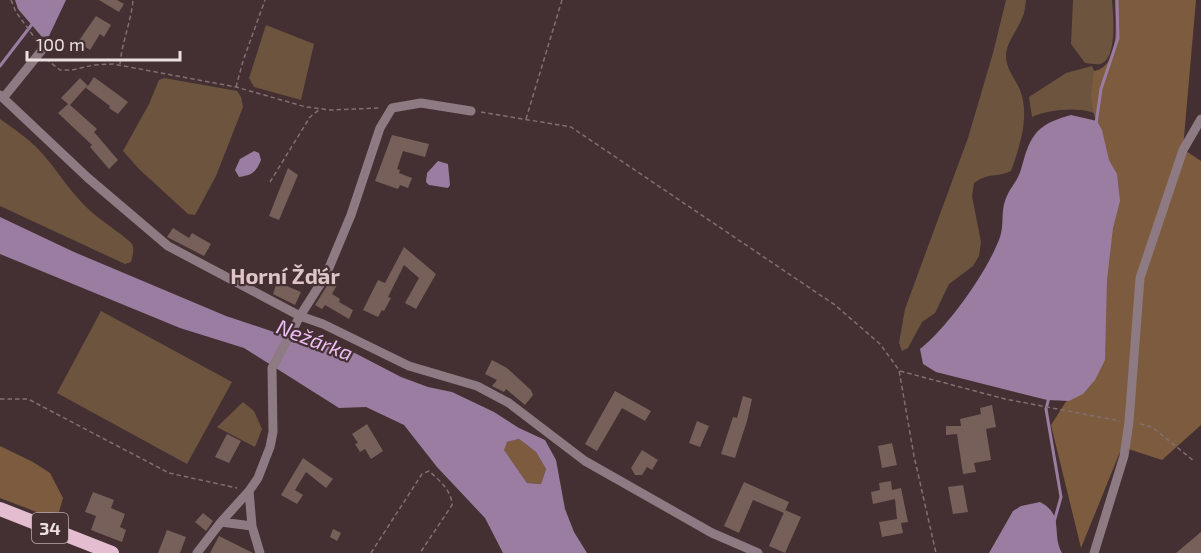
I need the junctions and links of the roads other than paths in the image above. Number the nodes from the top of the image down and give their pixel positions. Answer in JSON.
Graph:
{"nodes":[{"id":1,"x":42,"y":50,"type":"road end"},
{"id":2,"x":2,"y":96,"type":"edge"},
{"id":3,"x":471,"y":111,"type":"road end"},
{"id":4,"x":1201,"y":119,"type":"edge"},
{"id":5,"x":300,"y":316,"type":"junction"},
{"id":6,"x":249,"y":491,"type":"junction"},
{"id":7,"x":0,"y":509,"type":"edge"},
{"id":8,"x":221,"y":522,"type":"junction"},
{"id":9,"x":252,"y":526,"type":"junction"},
{"id":10,"x":112,"y":553,"type":"edge"},
{"id":11,"x":197,"y":553,"type":"edge"},
{"id":12,"x":260,"y":553,"type":"edge"},
{"id":13,"x":758,"y":553,"type":"edge"},
{"id":14,"x":1094,"y":553,"type":"edge"}],
"edges":[{"from":1,"to":2,"type":"street"},
{"from":2,"to":5,"type":"street"},
{"from":3,"to":5,"type":"street"},
{"from":4,"to":14,"type":"street"},
{"from":5,"to":6,"type":"street"},
{"from":5,"to":13,"type":"street"},
{"from":6,"to":8,"type":"street"},
{"from":6,"to":9,"type":"street"},
{"from":7,"to":10,"type":"main road","number":"34"},
{"from":8,"to":9,"type":"street"},
{"from":8,"to":11,"type":"street"},
{"from":9,"to":12,"type":"street"}]}
